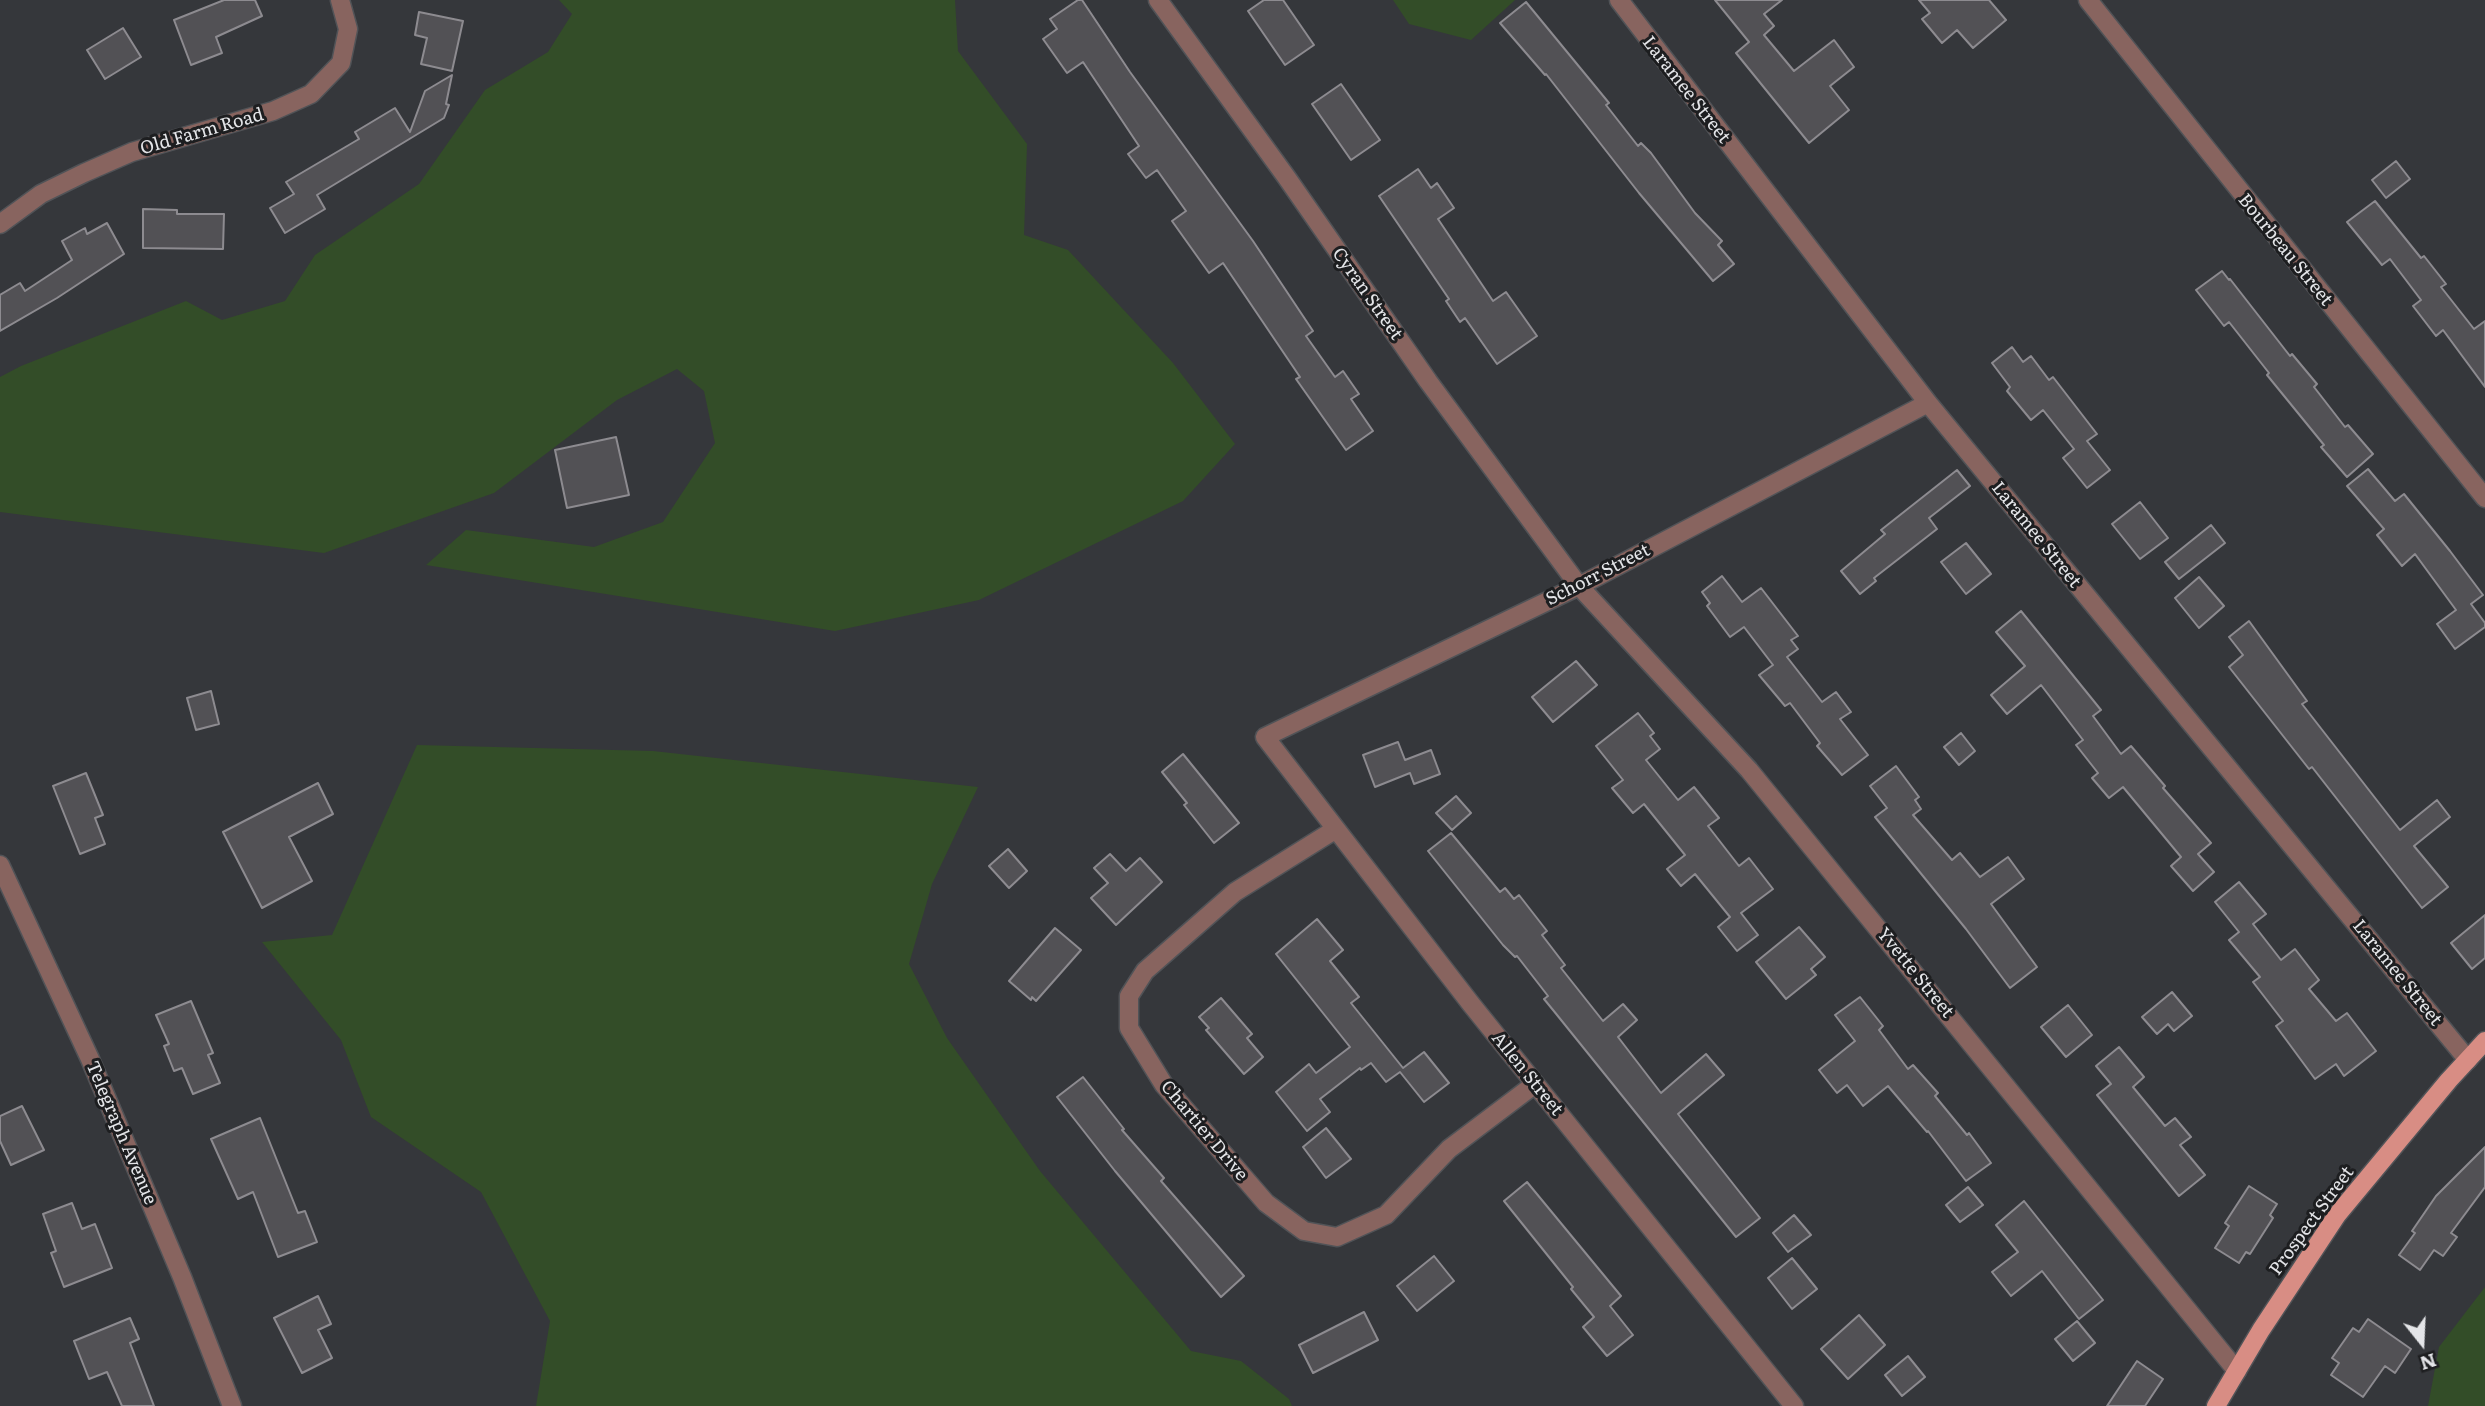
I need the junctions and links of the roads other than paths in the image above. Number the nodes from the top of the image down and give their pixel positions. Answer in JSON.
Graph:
{"nodes":[{"id":1,"x":340,"y":0,"type":"edge"},
{"id":2,"x":1157,"y":0,"type":"edge"},
{"id":3,"x":1619,"y":0,"type":"edge"},
{"id":4,"x":2088,"y":0,"type":"edge"},
{"id":5,"x":0,"y":224,"type":"edge"},
{"id":6,"x":1928,"y":403,"type":"junction"},
{"id":7,"x":2485,"y":498,"type":"edge"},
{"id":8,"x":1579,"y":586,"type":"junction"},
{"id":9,"x":1265,"y":737,"type":"joint"},
{"id":10,"x":1336,"y":830,"type":"junction"},
{"id":11,"x":0,"y":865,"type":"edge"},
{"id":12,"x":2485,"y":1041,"type":"edge"},
{"id":13,"x":2468,"y":1060,"type":"junction"},
{"id":14,"x":1535,"y":1084,"type":"junction"},
{"id":15,"x":2236,"y":1371,"type":"junction"},
{"id":16,"x":232,"y":1406,"type":"edge"},
{"id":17,"x":1794,"y":1406,"type":"edge"},
{"id":18,"x":2216,"y":1406,"type":"edge"}],
"edges":[{"from":1,"to":5,"type":"street","name":"Old Farm Road"},
{"from":2,"to":8,"type":"street","name":"Cyran Street"},
{"from":3,"to":6,"type":"street","name":"Laramee Street"},
{"from":4,"to":7,"type":"street","name":"Bourbeau Street"},
{"from":6,"to":8,"type":"street","name":"Schorr Street"},
{"from":6,"to":13,"type":"street","name":"Laramee Street"},
{"from":8,"to":9,"type":"street","name":"Schorr Street"},
{"from":8,"to":15,"type":"street","name":"Yvette Street"},
{"from":9,"to":10,"type":"street","name":"Allen Street"},
{"from":10,"to":14,"type":"street","name":"Allen Street"},
{"from":10,"to":14,"type":"street","name":"Chartier Drive"},
{"from":11,"to":16,"type":"street","name":"Telegraph Avenue"},
{"from":12,"to":13,"type":"main road","name":"Prospect Street"},
{"from":13,"to":15,"type":"main road","name":"Prospect Street"},
{"from":14,"to":17,"type":"street","name":"Allen Street"},
{"from":15,"to":18,"type":"main road","name":"Prospect Street"}]}
